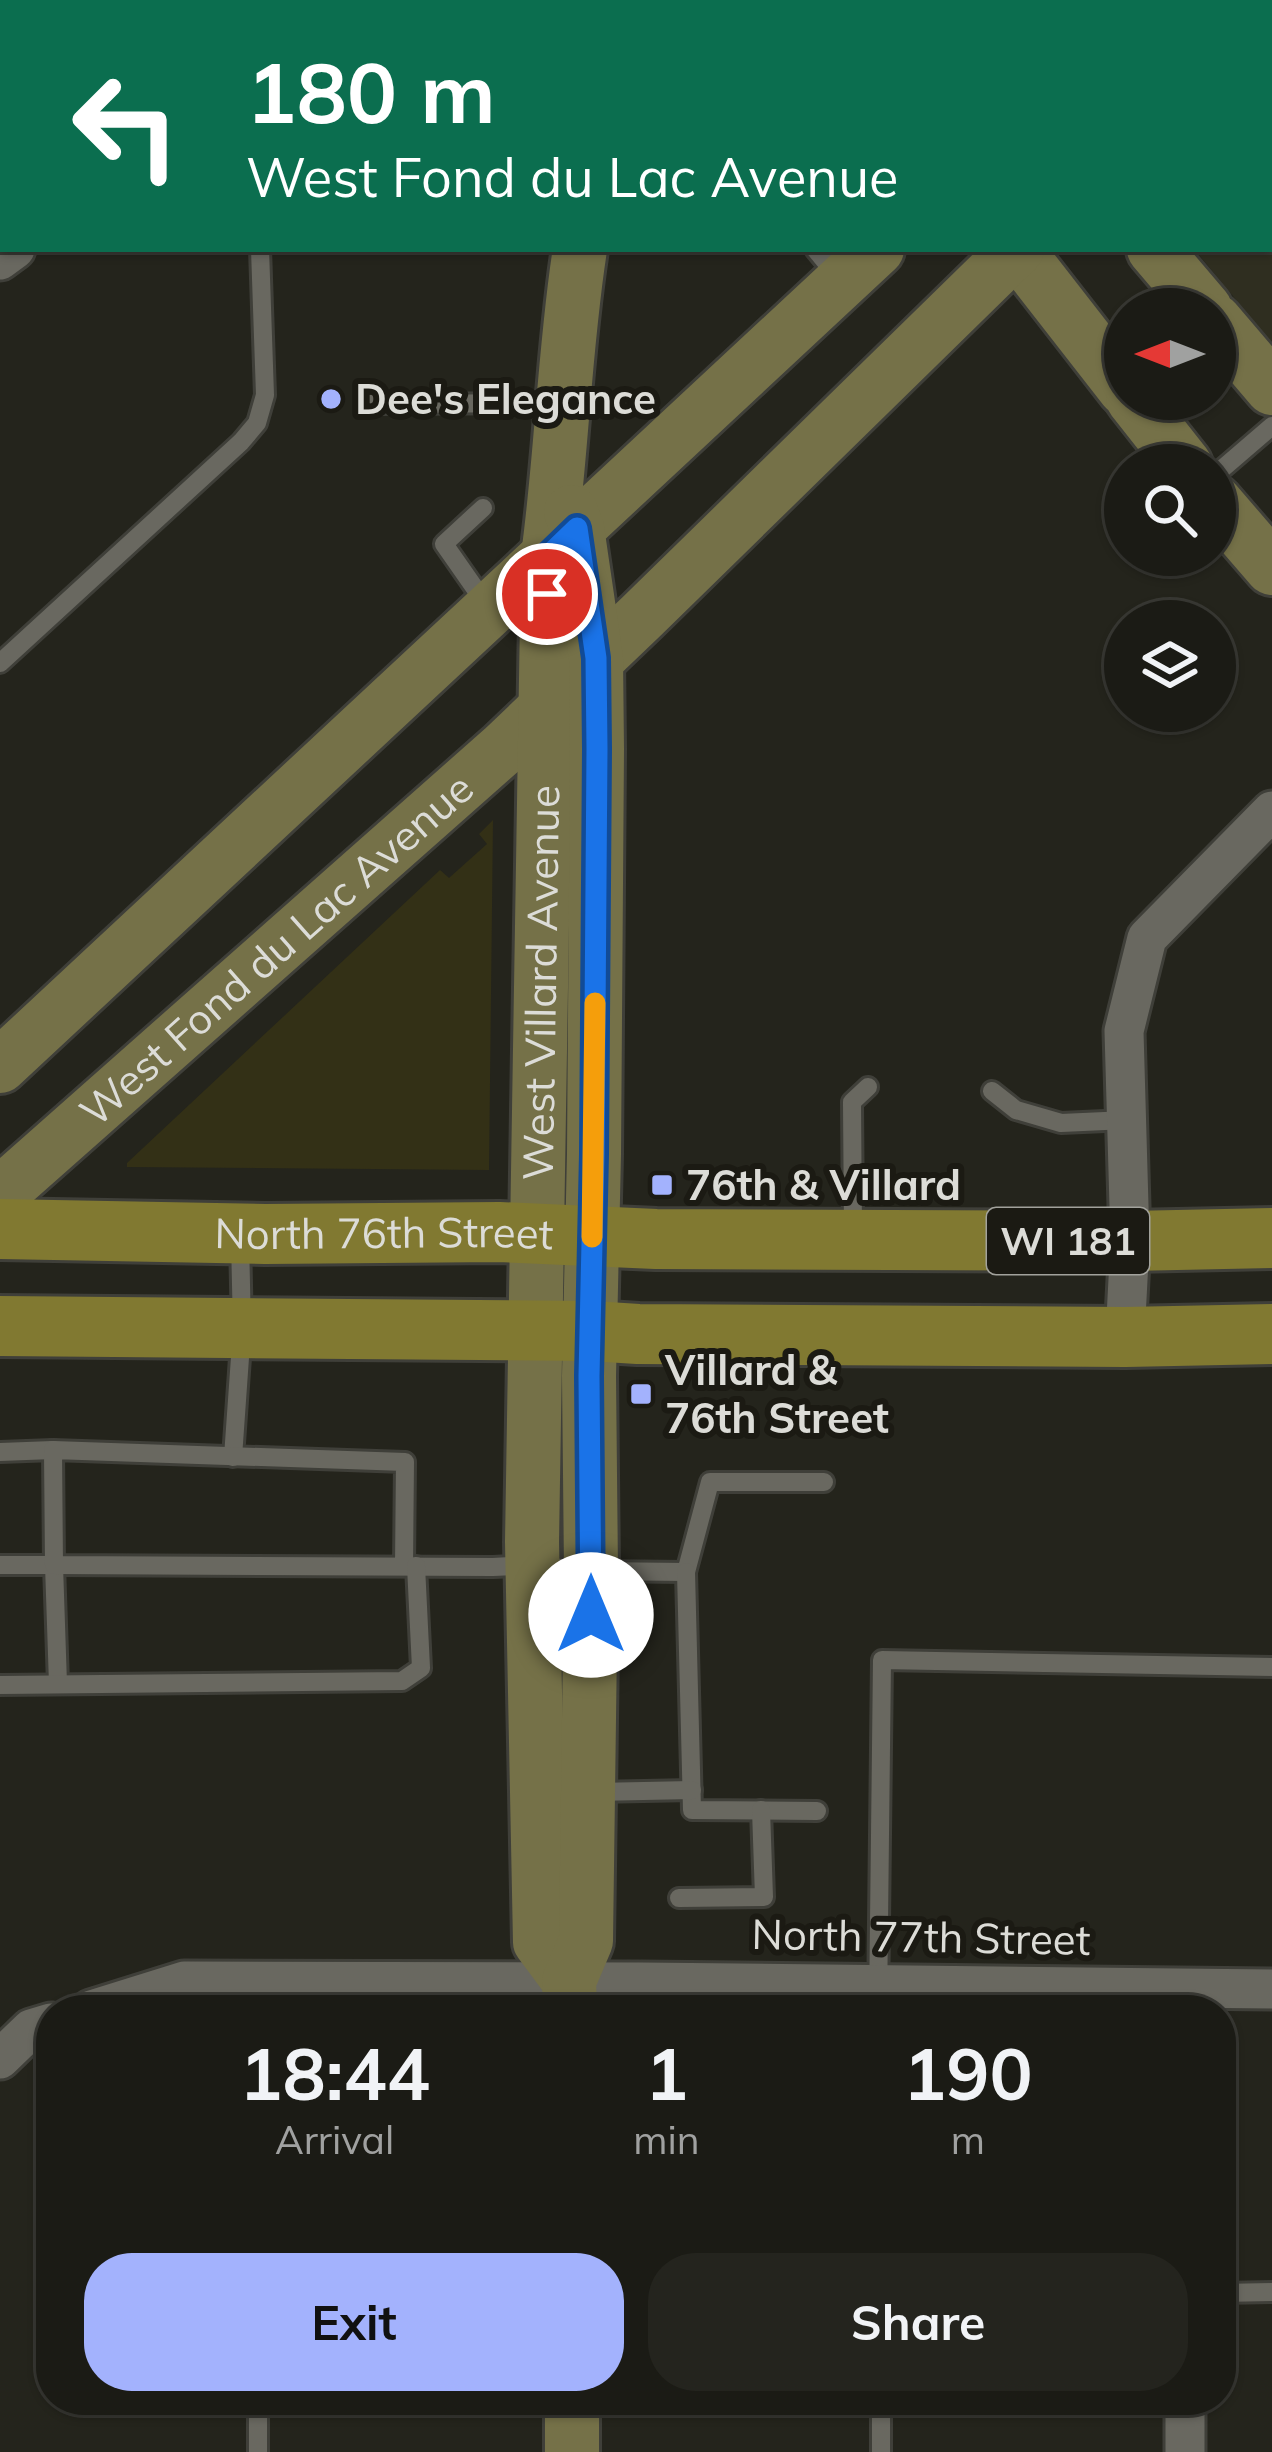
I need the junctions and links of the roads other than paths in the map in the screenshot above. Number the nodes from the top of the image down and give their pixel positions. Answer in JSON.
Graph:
{"nodes":[{"id":1,"x":260,"y":252,"type":"edge"},
{"id":2,"x":580,"y":252,"type":"edge"},
{"id":3,"x":1013,"y":252,"type":"edge"},
{"id":4,"x":1018,"y":252,"type":"edge"},
{"id":5,"x":1157,"y":252,"type":"edge"},
{"id":6,"x":844,"y":260,"type":"edge"},
{"id":7,"x":1187,"y":288,"type":"edge"},
{"id":8,"x":1236,"y":346,"type":"edge"},
{"id":9,"x":1104,"y":362,"type":"edge"},
{"id":10,"x":1272,"y":388,"type":"edge"},
{"id":11,"x":563,"y":403,"type":"junction"},
{"id":12,"x":365,"y":404,"type":"dead end"},
{"id":13,"x":1150,"y":420,"type":"edge"},
{"id":14,"x":1272,"y":426,"type":"edge"},
{"id":15,"x":1168,"y":444,"type":"edge"},
{"id":16,"x":1236,"y":457,"type":"edge"},
{"id":17,"x":483,"y":508,"type":"dead end"},
{"id":18,"x":1236,"y":526,"type":"edge"},
{"id":19,"x":562,"y":542,"type":"junction"},
{"id":20,"x":1272,"y":568,"type":"edge"},
{"id":21,"x":491,"y":610,"type":"junction"},
{"id":22,"x":596,"y":658,"type":"junction"},
{"id":23,"x":0,"y":663,"type":"edge"},
{"id":24,"x":545,"y":707,"type":"junction"},
{"id":25,"x":1272,"y":811,"type":"edge"},
{"id":26,"x":0,"y":1066,"type":"edge"},
{"id":27,"x":868,"y":1088,"type":"dead end"},
{"id":28,"x":992,"y":1091,"type":"dead end"},
{"id":29,"x":1127,"y":1120,"type":"junction"},
{"id":30,"x":0,"y":1194,"type":"edge"},
{"id":31,"x":0,"y":1229,"type":"edge"},
{"id":32,"x":240,"y":1233,"type":"junction"},
{"id":33,"x":564,"y":1234,"type":"junction"},
{"id":34,"x":1272,"y":1238,"type":"edge"},
{"id":35,"x":854,"y":1240,"type":"junction"},
{"id":36,"x":1130,"y":1241,"type":"junction"},
{"id":37,"x":0,"y":1326,"type":"edge"},
{"id":38,"x":242,"y":1329,"type":"junction"},
{"id":39,"x":563,"y":1331,"type":"junction"},
{"id":40,"x":1272,"y":1334,"type":"edge"},
{"id":41,"x":1125,"y":1336,"type":"junction"},
{"id":42,"x":53,"y":1450,"type":"junction"},
{"id":43,"x":0,"y":1452,"type":"edge"},
{"id":44,"x":233,"y":1456,"type":"junction"},
{"id":45,"x":824,"y":1482,"type":"dead end"},
{"id":46,"x":0,"y":1565,"type":"edge"},
{"id":47,"x":54,"y":1565,"type":"junction"},
{"id":48,"x":532,"y":1565,"type":"junction"},
{"id":49,"x":410,"y":1566,"type":"junction"},
{"id":50,"x":591,"y":1570,"type":"junction"},
{"id":51,"x":686,"y":1572,"type":"junction"},
{"id":52,"x":1272,"y":1666,"type":"edge"},
{"id":53,"x":58,"y":1684,"type":"junction"},
{"id":54,"x":0,"y":1685,"type":"edge"},
{"id":55,"x":692,"y":1790,"type":"junction"},
{"id":56,"x":588,"y":1792,"type":"junction"},
{"id":57,"x":761,"y":1810,"type":"junction"},
{"id":58,"x":817,"y":1811,"type":"dead end"},
{"id":59,"x":679,"y":1898,"type":"dead end"},
{"id":60,"x":1272,"y":1989,"type":"edge"},
{"id":61,"x":140,"y":1995,"type":"edge"},
{"id":62,"x":531,"y":1995,"type":"edge"},
{"id":63,"x":569,"y":1995,"type":"edge"},
{"id":64,"x":570,"y":1995,"type":"edge"},
{"id":65,"x":878,"y":1995,"type":"edge"},
{"id":66,"x":1218,"y":1995,"type":"edge"},
{"id":67,"x":36,"y":2028,"type":"edge"},
{"id":68,"x":0,"y":2059,"type":"edge"},
{"id":69,"x":1272,"y":2292,"type":"edge"},
{"id":70,"x":1236,"y":2293,"type":"edge"},
{"id":71,"x":258,"y":2415,"type":"edge"},
{"id":72,"x":572,"y":2415,"type":"edge"},
{"id":73,"x":881,"y":2415,"type":"edge"},
{"id":74,"x":1185,"y":2415,"type":"edge"},
{"id":75,"x":258,"y":2452,"type":"edge"},
{"id":76,"x":572,"y":2452,"type":"edge"},
{"id":77,"x":881,"y":2452,"type":"edge"},
{"id":78,"x":1185,"y":2452,"type":"edge"}],
"edges":[{"from":1,"to":23,"type":"lane"},
{"from":2,"to":11,"type":"street","name":"West Villard Avenue"},
{"from":3,"to":22,"type":"street","name":"West Fond du Lac Avenue"},
{"from":4,"to":9,"type":"street"},
{"from":5,"to":7,"type":"street"},
{"from":6,"to":19,"type":"street"},
{"from":8,"to":10,"type":"street"},
{"from":11,"to":12,"type":"lane"},
{"from":11,"to":19,"type":"street","name":"West Villard Avenue"},
{"from":13,"to":15,"type":"street"},
{"from":14,"to":16,"type":"lane"},
{"from":17,"to":21,"type":"lane"},
{"from":18,"to":20,"type":"street"},
{"from":19,"to":21,"type":"street"},
{"from":19,"to":22,"type":"street","name":"West Villard Avenue"},
{"from":19,"to":24,"type":"street","name":"West Villard Avenue"},
{"from":21,"to":26,"type":"street"},
{"from":22,"to":24,"type":"street","name":"West Fond du Lac Avenue"},
{"from":22,"to":33,"type":"street","name":"West Villard Avenue"},
{"from":24,"to":30,"type":"street","name":"West Fond du Lac Avenue"},
{"from":24,"to":33,"type":"street","name":"West Villard Avenue"},
{"from":25,"to":29,"type":"street"},
{"from":27,"to":35,"type":"lane"},
{"from":28,"to":29,"type":"lane"},
{"from":29,"to":36,"type":"street"},
{"from":31,"to":32,"type":"main road","name":"North 76th Street","number":"WI 181"},
{"from":32,"to":33,"type":"main road","name":"North 76th Street","number":"WI 181"},
{"from":32,"to":38,"type":"lane"},
{"from":33,"to":35,"type":"main road","name":"North 76th Street","number":"WI 181"},
{"from":33,"to":39,"type":"street","name":"West Villard Avenue"},
{"from":34,"to":36,"type":"main road","name":"North 76th Street","number":"WI 181"},
{"from":35,"to":36,"type":"main road","name":"North 76th Street","number":"WI 181"},
{"from":36,"to":41,"type":"street"},
{"from":37,"to":38,"type":"main road","number":"WI 181"},
{"from":38,"to":39,"type":"main road","number":"WI 181"},
{"from":38,"to":44,"type":"lane"},
{"from":39,"to":41,"type":"main road","number":"WI 181"},
{"from":39,"to":48,"type":"street","name":"West Villard Avenue"},
{"from":39,"to":50,"type":"street","name":"West Villard Avenue"},
{"from":40,"to":41,"type":"main road","number":"WI 181"},
{"from":42,"to":43,"type":"lane"},
{"from":42,"to":44,"type":"lane"},
{"from":42,"to":47,"type":"lane"},
{"from":44,"to":49,"type":"lane"},
{"from":45,"to":51,"type":"lane"},
{"from":46,"to":47,"type":"lane"},
{"from":47,"to":49,"type":"lane"},
{"from":47,"to":53,"type":"lane"},
{"from":48,"to":49,"type":"lane"},
{"from":48,"to":50,"type":"lane"},
{"from":48,"to":63,"type":"street","name":"West Villard Avenue"},
{"from":49,"to":53,"type":"lane"},
{"from":50,"to":51,"type":"lane"},
{"from":50,"to":56,"type":"street","name":"West Villard Avenue"},
{"from":51,"to":55,"type":"lane"},
{"from":52,"to":65,"type":"lane"},
{"from":53,"to":54,"type":"lane"},
{"from":55,"to":56,"type":"lane"},
{"from":55,"to":57,"type":"lane"},
{"from":56,"to":64,"type":"street","name":"West Villard Avenue"},
{"from":57,"to":58,"type":"lane"},
{"from":57,"to":59,"type":"lane"},
{"from":60,"to":66,"type":"street","name":"North 77th Street"},
{"from":61,"to":62,"type":"street","name":"North 77th Street"},
{"from":67,"to":68,"type":"street"},
{"from":69,"to":70,"type":"lane"},
{"from":71,"to":75,"type":"lane"},
{"from":72,"to":76,"type":"street"},
{"from":73,"to":77,"type":"lane"},
{"from":74,"to":78,"type":"street"}]}
